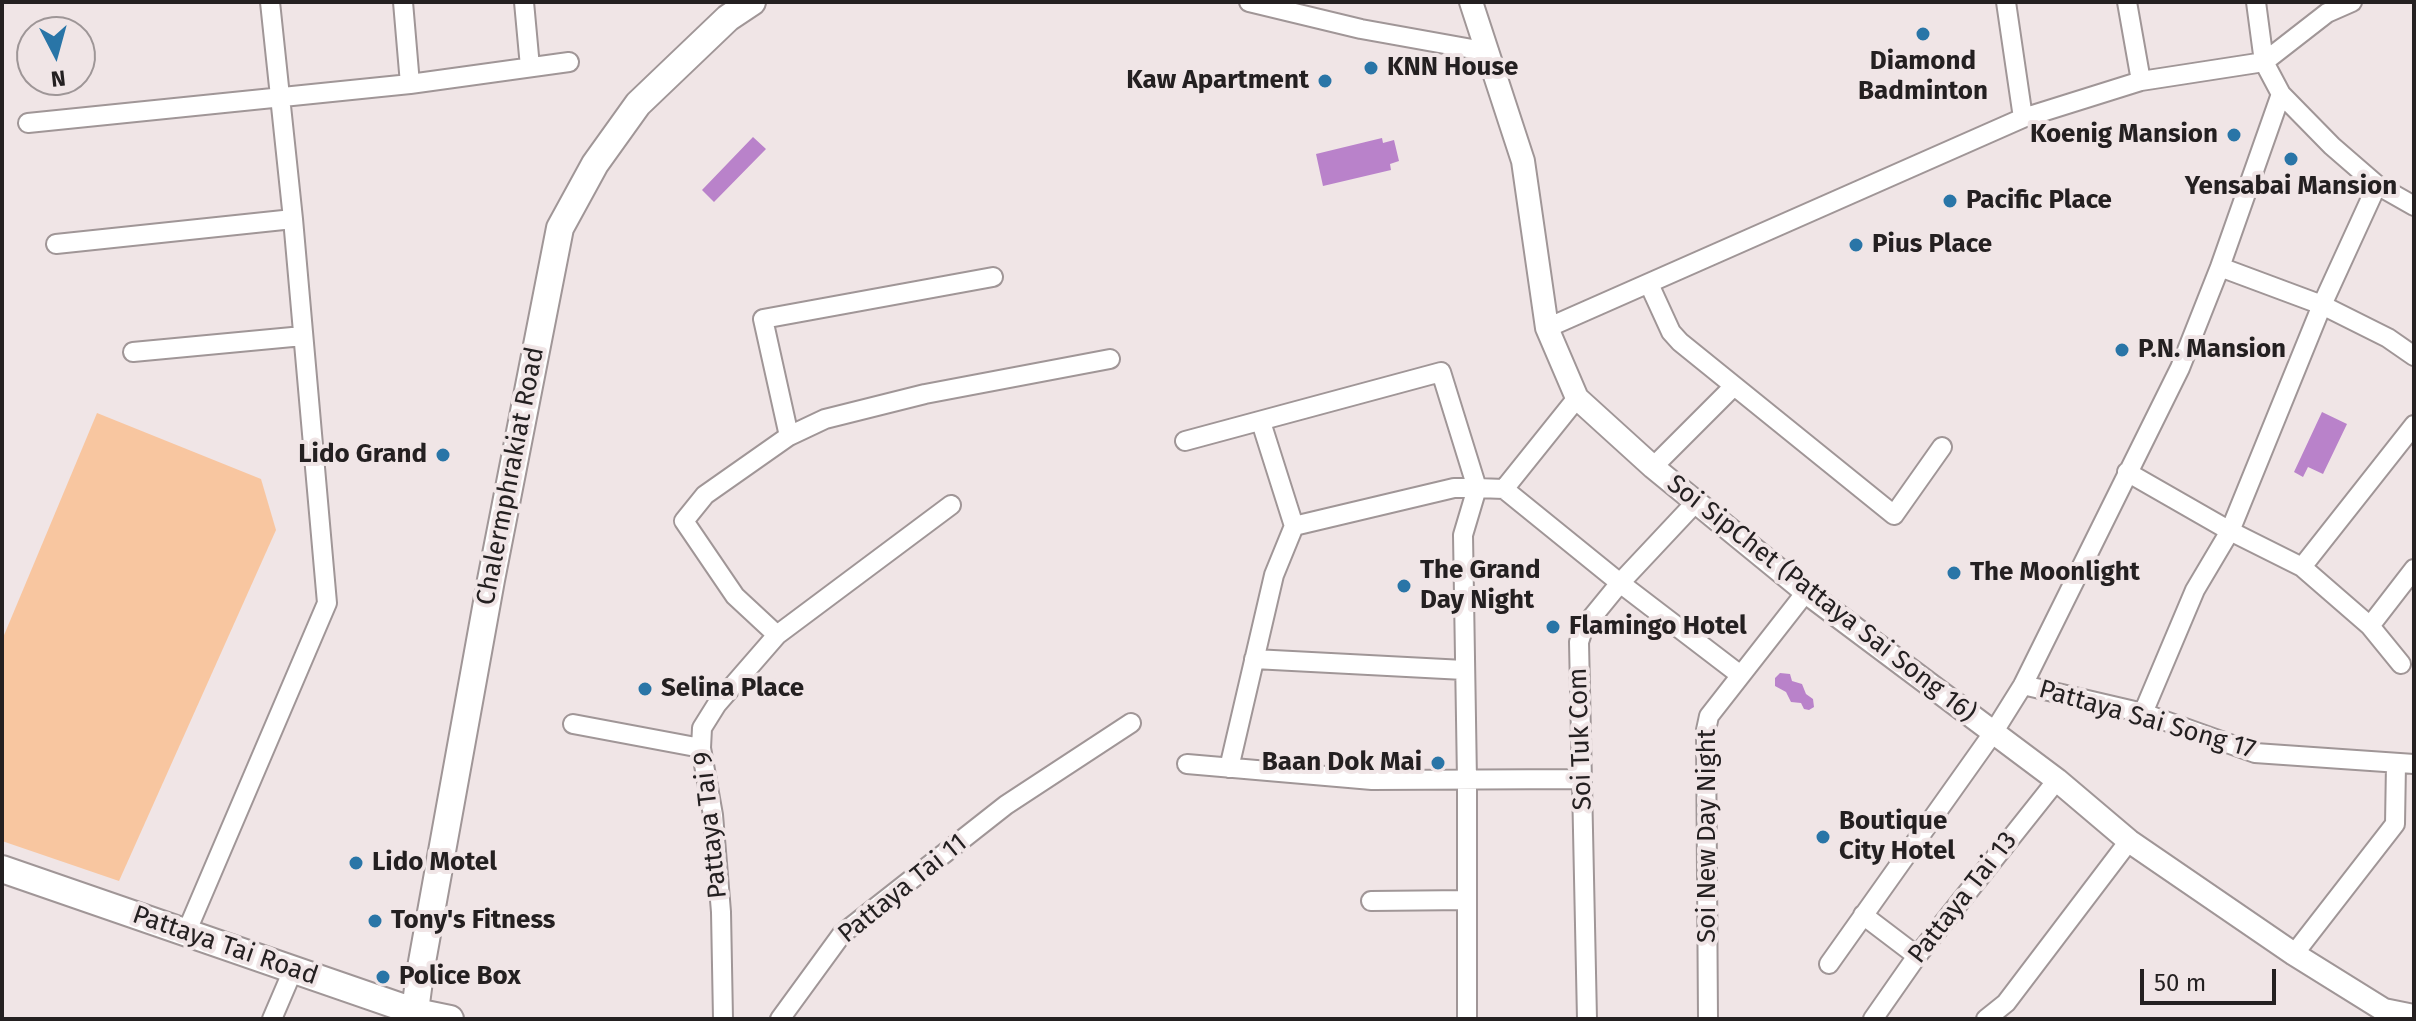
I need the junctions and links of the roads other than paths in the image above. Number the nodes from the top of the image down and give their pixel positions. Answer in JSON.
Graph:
{"nodes":[{"id":1,"x":270,"y":2,"type":"edge"},
{"id":2,"x":403,"y":2,"type":"edge"},
{"id":3,"x":524,"y":2,"type":"edge"},
{"id":4,"x":752,"y":2,"type":"edge"},
{"id":5,"x":1249,"y":2,"type":"edge"},
{"id":6,"x":1471,"y":2,"type":"edge"},
{"id":7,"x":2006,"y":2,"type":"edge"},
{"id":8,"x":2127,"y":2,"type":"edge"},
{"id":9,"x":2256,"y":2,"type":"edge"},
{"id":10,"x":2352,"y":2,"type":"edge"},
{"id":11,"x":1489,"y":52,"type":"junction"},
{"id":12,"x":569,"y":62,"type":"dead end"},
{"id":13,"x":2264,"y":62,"type":"junction"},
{"id":14,"x":530,"y":67,"type":"junction"},
{"id":15,"x":2141,"y":81,"type":"junction"},
{"id":16,"x":410,"y":84,"type":"junction"},
{"id":17,"x":2281,"y":94,"type":"junction"},
{"id":18,"x":278,"y":99,"type":"junction"},
{"id":19,"x":2023,"y":118,"type":"junction"},
{"id":20,"x":28,"y":123,"type":"dead end"},
{"id":21,"x":2377,"y":185,"type":"junction"},
{"id":22,"x":2414,"y":206,"type":"edge"},
{"id":23,"x":293,"y":219,"type":"junction"},
{"id":24,"x":56,"y":244,"type":"dead end"},
{"id":25,"x":2220,"y":267,"type":"junction"},
{"id":26,"x":993,"y":277,"type":"dead end"},
{"id":27,"x":1649,"y":284,"type":"junction"},
{"id":28,"x":2322,"y":305,"type":"junction"},
{"id":29,"x":1547,"y":328,"type":"junction"},
{"id":30,"x":303,"y":336,"type":"junction"},
{"id":31,"x":133,"y":352,"type":"dead end"},
{"id":32,"x":2414,"y":356,"type":"edge"},
{"id":33,"x":1110,"y":359,"type":"dead end"},
{"id":34,"x":1734,"y":386,"type":"junction"},
{"id":35,"x":1577,"y":398,"type":"junction"},
{"id":36,"x":1261,"y":422,"type":"junction"},
{"id":37,"x":2414,"y":425,"type":"edge"},
{"id":38,"x":789,"y":436,"type":"junction"},
{"id":39,"x":1185,"y":441,"type":"dead end"},
{"id":40,"x":1942,"y":447,"type":"dead end"},
{"id":41,"x":1653,"y":467,"type":"junction"},
{"id":42,"x":2127,"y":472,"type":"junction"},
{"id":43,"x":1477,"y":488,"type":"junction"},
{"id":44,"x":1504,"y":489,"type":"junction"},
{"id":45,"x":1696,"y":502,"type":"junction"},
{"id":46,"x":951,"y":505,"type":"dead end"},
{"id":47,"x":1294,"y":526,"type":"junction"},
{"id":48,"x":2230,"y":531,"type":"junction"},
{"id":49,"x":2302,"y":567,"type":"junction"},
{"id":50,"x":2414,"y":569,"type":"edge"},
{"id":51,"x":1620,"y":583,"type":"junction"},
{"id":52,"x":1806,"y":592,"type":"junction"},
{"id":53,"x":2370,"y":626,"type":"junction"},
{"id":54,"x":777,"y":635,"type":"junction"},
{"id":55,"x":1254,"y":659,"type":"junction"},
{"id":56,"x":2401,"y":664,"type":"dead end"},
{"id":57,"x":1464,"y":670,"type":"junction"},
{"id":58,"x":1739,"y":674,"type":"junction"},
{"id":59,"x":2023,"y":685,"type":"junction"},
{"id":60,"x":2143,"y":713,"type":"junction"},
{"id":61,"x":1131,"y":723,"type":"dead end"},
{"id":62,"x":573,"y":724,"type":"dead end"},
{"id":63,"x":1993,"y":733,"type":"junction"},
{"id":64,"x":701,"y":748,"type":"junction"},
{"id":65,"x":1187,"y":764,"type":"dead end"},
{"id":66,"x":2405,"y":764,"type":"edge"},
{"id":67,"x":1229,"y":768,"type":"junction"},
{"id":68,"x":1582,"y":779,"type":"junction"},
{"id":69,"x":1467,"y":780,"type":"junction"},
{"id":70,"x":2057,"y":780,"type":"junction"},
{"id":71,"x":2129,"y":841,"type":"junction"},
{"id":72,"x":2,"y":869,"type":"edge"},
{"id":73,"x":1467,"y":900,"type":"junction"},
{"id":74,"x":1371,"y":901,"type":"dead end"},
{"id":75,"x":1863,"y":915,"type":"junction"},
{"id":76,"x":186,"y":933,"type":"junction"},
{"id":77,"x":2294,"y":954,"type":"junction"},
{"id":78,"x":1917,"y":956,"type":"junction"},
{"id":79,"x":1829,"y":964,"type":"dead end"},
{"id":80,"x":293,"y":970,"type":"junction"},
{"id":81,"x":415,"y":1016,"type":"edge"},
{"id":82,"x":2414,"y":1016,"type":"edge"},
{"id":83,"x":272,"y":1019,"type":"edge"},
{"id":84,"x":450,"y":1019,"type":"edge"},
{"id":85,"x":723,"y":1019,"type":"edge"},
{"id":86,"x":780,"y":1019,"type":"edge"},
{"id":87,"x":1467,"y":1019,"type":"edge"},
{"id":88,"x":1587,"y":1019,"type":"edge"},
{"id":89,"x":1708,"y":1019,"type":"edge"},
{"id":90,"x":1873,"y":1019,"type":"edge"},
{"id":91,"x":1986,"y":1019,"type":"edge"}],
"edges":[{"from":1,"to":18,"type":"street"},
{"from":2,"to":16,"type":"street"},
{"from":3,"to":14,"type":"street"},
{"from":4,"to":81,"type":"main road","name":"Chalermphrakiat Road"},
{"from":5,"to":11,"type":"street"},
{"from":6,"to":11,"type":"street","name":"Soi SipChet (Pattaya Sai Song 16)"},
{"from":7,"to":19,"type":"street"},
{"from":8,"to":15,"type":"street"},
{"from":9,"to":13,"type":"street"},
{"from":10,"to":13,"type":"street"},
{"from":11,"to":29,"type":"street","name":"Soi SipChet (Pattaya Sai Song 16)"},
{"from":12,"to":14,"type":"street"},
{"from":13,"to":15,"type":"street"},
{"from":13,"to":17,"type":"street"},
{"from":14,"to":16,"type":"street"},
{"from":15,"to":19,"type":"street"},
{"from":16,"to":18,"type":"street"},
{"from":17,"to":21,"type":"street"},
{"from":17,"to":25,"type":"street"},
{"from":18,"to":20,"type":"street"},
{"from":18,"to":23,"type":"street"},
{"from":19,"to":27,"type":"street"},
{"from":21,"to":22,"type":"street"},
{"from":21,"to":28,"type":"street"},
{"from":23,"to":24,"type":"street"},
{"from":23,"to":30,"type":"street"},
{"from":25,"to":28,"type":"street"},
{"from":25,"to":42,"type":"street"},
{"from":26,"to":38,"type":"street"},
{"from":27,"to":29,"type":"street"},
{"from":27,"to":34,"type":"street"},
{"from":28,"to":32,"type":"street"},
{"from":28,"to":48,"type":"street"},
{"from":29,"to":35,"type":"street","name":"Soi SipChet (Pattaya Sai Song 16)"},
{"from":30,"to":31,"type":"street"},
{"from":30,"to":76,"type":"street"},
{"from":33,"to":38,"type":"street"},
{"from":34,"to":40,"type":"street"},
{"from":34,"to":41,"type":"street"},
{"from":35,"to":41,"type":"street","name":"Soi SipChet (Pattaya Sai Song 16)"},
{"from":35,"to":44,"type":"street"},
{"from":36,"to":39,"type":"street"},
{"from":36,"to":43,"type":"street"},
{"from":36,"to":47,"type":"street"},
{"from":37,"to":49,"type":"street"},
{"from":38,"to":54,"type":"street"},
{"from":41,"to":45,"type":"street","name":"Soi SipChet (Pattaya Sai Song 16)"},
{"from":42,"to":48,"type":"street"},
{"from":42,"to":59,"type":"street"},
{"from":43,"to":44,"type":"street"},
{"from":43,"to":47,"type":"street"},
{"from":43,"to":57,"type":"street"},
{"from":44,"to":51,"type":"street"},
{"from":45,"to":51,"type":"street","name":"Soi Tuk Com"},
{"from":45,"to":52,"type":"street","name":"Soi SipChet (Pattaya Sai Song 16)"},
{"from":46,"to":54,"type":"street","name":"Pattaya Tai 9"},
{"from":47,"to":55,"type":"street"},
{"from":48,"to":49,"type":"street"},
{"from":48,"to":60,"type":"street"},
{"from":49,"to":53,"type":"street"},
{"from":50,"to":53,"type":"street"},
{"from":51,"to":58,"type":"street"},
{"from":51,"to":68,"type":"street","name":"Soi Tuk Com"},
{"from":52,"to":58,"type":"street","name":"Soi New Day Night"},
{"from":52,"to":63,"type":"street","name":"Soi SipChet (Pattaya Sai Song 16)"},
{"from":53,"to":56,"type":"street"},
{"from":54,"to":64,"type":"street","name":"Pattaya Tai 9"},
{"from":55,"to":57,"type":"street"},
{"from":55,"to":67,"type":"street"},
{"from":57,"to":69,"type":"street"},
{"from":58,"to":89,"type":"street","name":"Soi New Day Night"},
{"from":59,"to":60,"type":"street","name":"Pattaya Sai Song 17"},
{"from":59,"to":63,"type":"street"},
{"from":60,"to":66,"type":"street","name":"Pattaya Sai Song 17"},
{"from":61,"to":86,"type":"street","name":"Pattaya Tai 11"},
{"from":62,"to":64,"type":"street"},
{"from":63,"to":70,"type":"street","name":"Soi SipChet (Pattaya Sai Song 16)"},
{"from":63,"to":75,"type":"street"},
{"from":64,"to":85,"type":"street","name":"Pattaya Tai 9"},
{"from":65,"to":67,"type":"street"},
{"from":66,"to":77,"type":"street"},
{"from":67,"to":69,"type":"street"},
{"from":68,"to":69,"type":"street"},
{"from":68,"to":88,"type":"street","name":"Soi Tuk Com"},
{"from":69,"to":73,"type":"street"},
{"from":70,"to":71,"type":"street","name":"Soi SipChet (Pattaya Sai Song 16)"},
{"from":70,"to":78,"type":"street","name":"Pattaya Tai 13"},
{"from":71,"to":77,"type":"street","name":"Soi SipChet (Pattaya Sai Song 16)"},
{"from":71,"to":91,"type":"street"},
{"from":72,"to":76,"type":"main road","name":"Pattaya Tai Road"},
{"from":73,"to":74,"type":"street"},
{"from":73,"to":87,"type":"street"},
{"from":75,"to":78,"type":"street"},
{"from":75,"to":79,"type":"street"},
{"from":76,"to":80,"type":"main road","name":"Pattaya Tai Road"},
{"from":77,"to":82,"type":"street","name":"Soi SipChet (Pattaya Sai Song 16)"},
{"from":78,"to":90,"type":"street","name":"Pattaya Tai 13"},
{"from":80,"to":81,"type":"main road","name":"Pattaya Tai Road"},
{"from":80,"to":83,"type":"street"},
{"from":81,"to":84,"type":"main road","name":"Pattaya Tai Road"}]}
